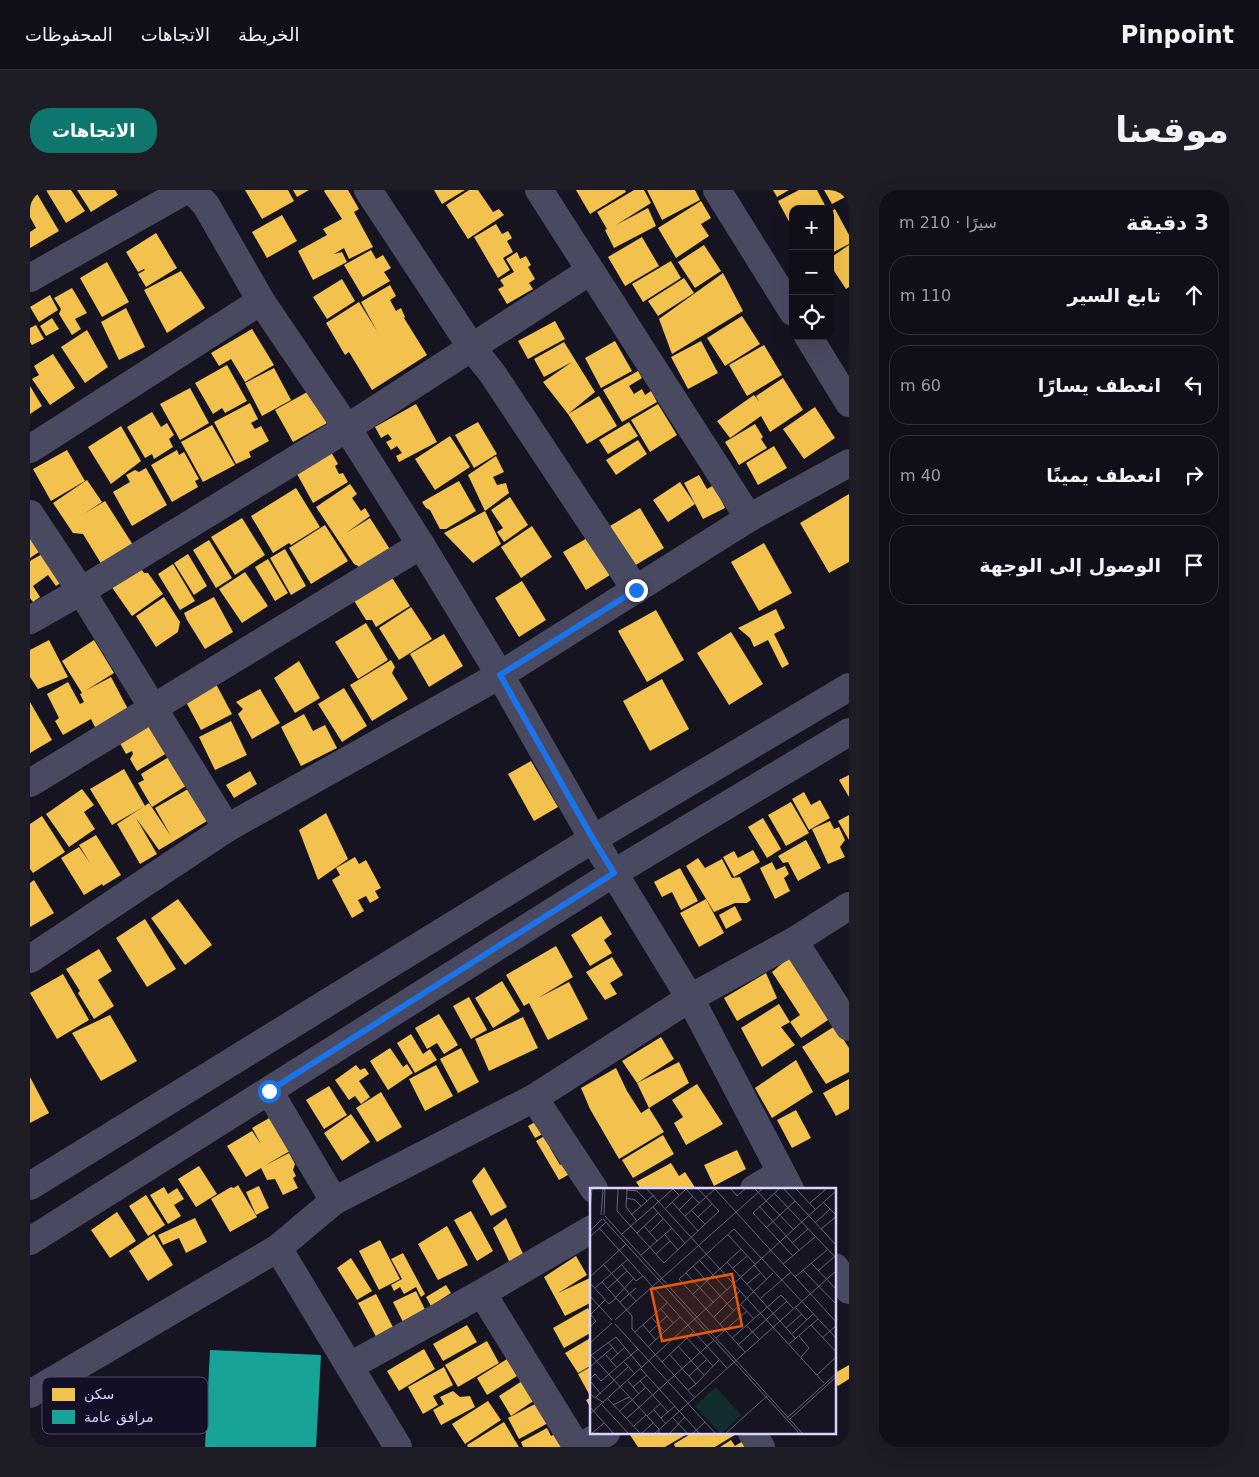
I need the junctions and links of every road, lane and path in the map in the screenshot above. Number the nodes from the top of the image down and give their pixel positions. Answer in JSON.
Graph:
{"nodes":[{"id":1,"x":186,"y":190,"type":"edge"},
{"id":2,"x":192,"y":190,"type":"edge"},
{"id":3,"x":368,"y":190,"type":"edge"},
{"id":4,"x":539,"y":190,"type":"edge"},
{"id":5,"x":718,"y":190,"type":"edge"},
{"id":6,"x":590,"y":271,"type":"junction"},
{"id":7,"x":30,"y":278,"type":"edge"},
{"id":8,"x":261,"y":301,"type":"junction"},
{"id":9,"x":789,"y":305,"type":"edge"},
{"id":10,"x":810,"y":340,"type":"edge"},
{"id":11,"x":472,"y":348,"type":"junction"},
{"id":12,"x":849,"y":403,"type":"edge"},
{"id":13,"x":348,"y":428,"type":"junction"},
{"id":14,"x":30,"y":449,"type":"edge"},
{"id":15,"x":849,"y":463,"type":"edge"},
{"id":16,"x":30,"y":514,"type":"edge"},
{"id":17,"x":749,"y":518,"type":"junction"},
{"id":18,"x":422,"y":545,"type":"junction"},
{"id":19,"x":636,"y":590,"type":"junction"},
{"id":20,"x":81,"y":591,"type":"junction"},
{"id":21,"x":30,"y":620,"type":"edge"},
{"id":22,"x":500,"y":675,"type":"junction"},
{"id":23,"x":849,"y":687,"type":"edge"},
{"id":24,"x":153,"y":708,"type":"junction"},
{"id":25,"x":849,"y":732,"type":"edge"},
{"id":26,"x":30,"y":783,"type":"edge"},
{"id":27,"x":227,"y":828,"type":"junction"},
{"id":28,"x":593,"y":839,"type":"junction"},
{"id":29,"x":614,"y":873,"type":"junction"},
{"id":30,"x":849,"y":906,"type":"edge"},
{"id":31,"x":794,"y":941,"type":"junction"},
{"id":32,"x":30,"y":960,"type":"edge"},
{"id":33,"x":690,"y":998,"type":"junction"},
{"id":34,"x":849,"y":1027,"type":"edge"},
{"id":35,"x":269,"y":1091,"type":"junction"},
{"id":36,"x":534,"y":1098,"type":"junction"},
{"id":37,"x":785,"y":1181,"type":"edge"},
{"id":38,"x":30,"y":1186,"type":"edge"},
{"id":39,"x":593,"y":1188,"type":"edge"},
{"id":40,"x":761,"y":1188,"type":"edge"},
{"id":41,"x":334,"y":1201,"type":"junction"},
{"id":42,"x":590,"y":1230,"type":"edge"},
{"id":43,"x":30,"y":1241,"type":"edge"},
{"id":44,"x":278,"y":1248,"type":"junction"},
{"id":45,"x":836,"y":1269,"type":"edge"},
{"id":46,"x":849,"y":1290,"type":"edge"},
{"id":47,"x":482,"y":1293,"type":"junction"},
{"id":48,"x":350,"y":1366,"type":"junction"},
{"id":49,"x":59,"y":1377,"type":"edge"},
{"id":50,"x":42,"y":1387,"type":"edge"},
{"id":51,"x":30,"y":1394,"type":"edge"},
{"id":52,"x":604,"y":1434,"type":"edge"},
{"id":53,"x":753,"y":1434,"type":"edge"},
{"id":54,"x":398,"y":1447,"type":"edge"},
{"id":55,"x":578,"y":1447,"type":"edge"},
{"id":56,"x":761,"y":1447,"type":"edge"}],
"edges":[{"from":1,"to":7,"type":"street"},
{"from":2,"to":8,"type":"street"},
{"from":3,"to":11,"type":"street"},
{"from":4,"to":6,"type":"street"},
{"from":5,"to":9,"type":"street"},
{"from":6,"to":11,"type":"street"},
{"from":6,"to":17,"type":"street"},
{"from":8,"to":13,"type":"street"},
{"from":8,"to":14,"type":"street"},
{"from":10,"to":12,"type":"street"},
{"from":11,"to":13,"type":"street"},
{"from":11,"to":19,"type":"street"},
{"from":13,"to":18,"type":"street"},
{"from":13,"to":20,"type":"street"},
{"from":15,"to":17,"type":"street"},
{"from":16,"to":20,"type":"street"},
{"from":17,"to":19,"type":"street"},
{"from":18,"to":22,"type":"street"},
{"from":18,"to":24,"type":"street"},
{"from":19,"to":22,"type":"street"},
{"from":20,"to":21,"type":"street"},
{"from":20,"to":24,"type":"street"},
{"from":22,"to":27,"type":"street"},
{"from":22,"to":28,"type":"street"},
{"from":23,"to":28,"type":"street"},
{"from":24,"to":26,"type":"street"},
{"from":24,"to":27,"type":"street"},
{"from":25,"to":29,"type":"street"},
{"from":27,"to":32,"type":"street"},
{"from":28,"to":29,"type":"street"},
{"from":28,"to":38,"type":"street"},
{"from":29,"to":33,"type":"street"},
{"from":29,"to":35,"type":"street"},
{"from":30,"to":31,"type":"street"},
{"from":31,"to":33,"type":"street"},
{"from":31,"to":34,"type":"street"},
{"from":33,"to":36,"type":"street"},
{"from":33,"to":37,"type":"street"},
{"from":35,"to":41,"type":"street"},
{"from":35,"to":43,"type":"street"},
{"from":36,"to":39,"type":"street"},
{"from":36,"to":41,"type":"street"},
{"from":37,"to":40,"type":"street"},
{"from":41,"to":44,"type":"street"},
{"from":42,"to":47,"type":"street"},
{"from":44,"to":48,"type":"street"},
{"from":44,"to":49,"type":"street"},
{"from":45,"to":46,"type":"street"},
{"from":47,"to":48,"type":"street"},
{"from":47,"to":55,"type":"street"},
{"from":48,"to":54,"type":"street"},
{"from":50,"to":51,"type":"street"},
{"from":52,"to":55,"type":"street"},
{"from":53,"to":56,"type":"street"}]}
